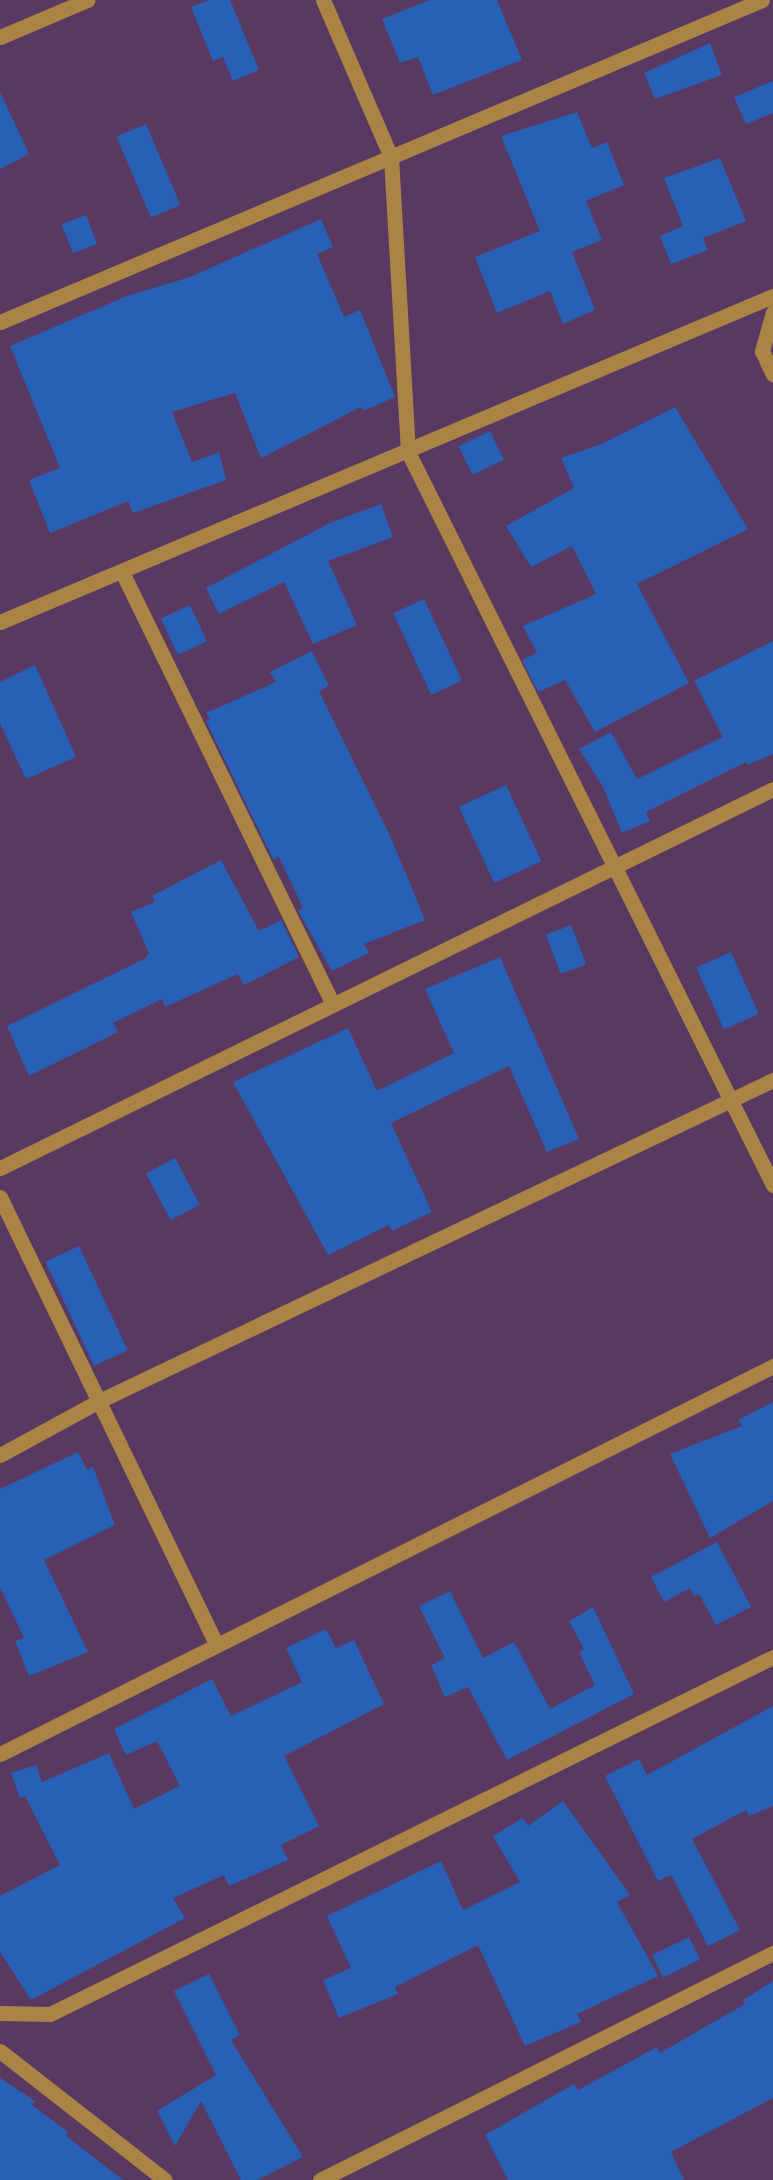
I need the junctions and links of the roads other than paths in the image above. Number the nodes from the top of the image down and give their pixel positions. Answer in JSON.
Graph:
{"nodes":[{"id":1,"x":87,"y":0,"type":"edge"},
{"id":2,"x":323,"y":0,"type":"edge"},
{"id":3,"x":762,"y":0,"type":"edge"},
{"id":4,"x":0,"y":37,"type":"edge"},
{"id":5,"x":391,"y":157,"type":"junction"},
{"id":6,"x":773,"y":296,"type":"edge"},
{"id":7,"x":773,"y":312,"type":"edge"},
{"id":8,"x":0,"y":322,"type":"edge"},
{"id":9,"x":773,"y":375,"type":"edge"},
{"id":10,"x":408,"y":452,"type":"junction"},
{"id":11,"x":123,"y":574,"type":"junction"},
{"id":12,"x":0,"y":622,"type":"edge"},
{"id":13,"x":773,"y":789,"type":"edge"},
{"id":14,"x":614,"y":866,"type":"junction"},
{"id":15,"x":333,"y":1004,"type":"junction"},
{"id":16,"x":773,"y":1080,"type":"edge"},
{"id":17,"x":731,"y":1101,"type":"junction"},
{"id":18,"x":0,"y":1168,"type":"edge"},
{"id":19,"x":773,"y":1185,"type":"edge"},
{"id":20,"x":0,"y":1197,"type":"edge"},
{"id":21,"x":773,"y":1366,"type":"edge"},
{"id":22,"x":99,"y":1401,"type":"junction"},
{"id":23,"x":0,"y":1455,"type":"edge"},
{"id":24,"x":218,"y":1645,"type":"junction"},
{"id":25,"x":773,"y":1657,"type":"edge"},
{"id":26,"x":0,"y":1754,"type":"edge"},
{"id":27,"x":773,"y":1953,"type":"edge"},
{"id":28,"x":0,"y":2013,"type":"edge"},
{"id":29,"x":0,"y":2050,"type":"edge"},
{"id":30,"x":165,"y":2180,"type":"edge"},
{"id":31,"x":320,"y":2180,"type":"edge"}],
"edges":[{"from":1,"to":4,"type":"street"},
{"from":2,"to":5,"type":"street"},
{"from":3,"to":5,"type":"street"},
{"from":5,"to":8,"type":"street"},
{"from":5,"to":10,"type":"street"},
{"from":6,"to":10,"type":"street"},
{"from":7,"to":9,"type":"street"},
{"from":10,"to":11,"type":"street"},
{"from":10,"to":14,"type":"street"},
{"from":11,"to":12,"type":"street"},
{"from":11,"to":15,"type":"street"},
{"from":13,"to":14,"type":"street"},
{"from":14,"to":15,"type":"street"},
{"from":14,"to":17,"type":"street"},
{"from":15,"to":18,"type":"street"},
{"from":16,"to":17,"type":"street"},
{"from":17,"to":19,"type":"street"},
{"from":17,"to":22,"type":"street"},
{"from":20,"to":22,"type":"street"},
{"from":21,"to":24,"type":"street"},
{"from":22,"to":23,"type":"street"},
{"from":22,"to":24,"type":"street"},
{"from":24,"to":26,"type":"street"},
{"from":25,"to":28,"type":"street"},
{"from":27,"to":31,"type":"street"},
{"from":29,"to":30,"type":"street"}]}
